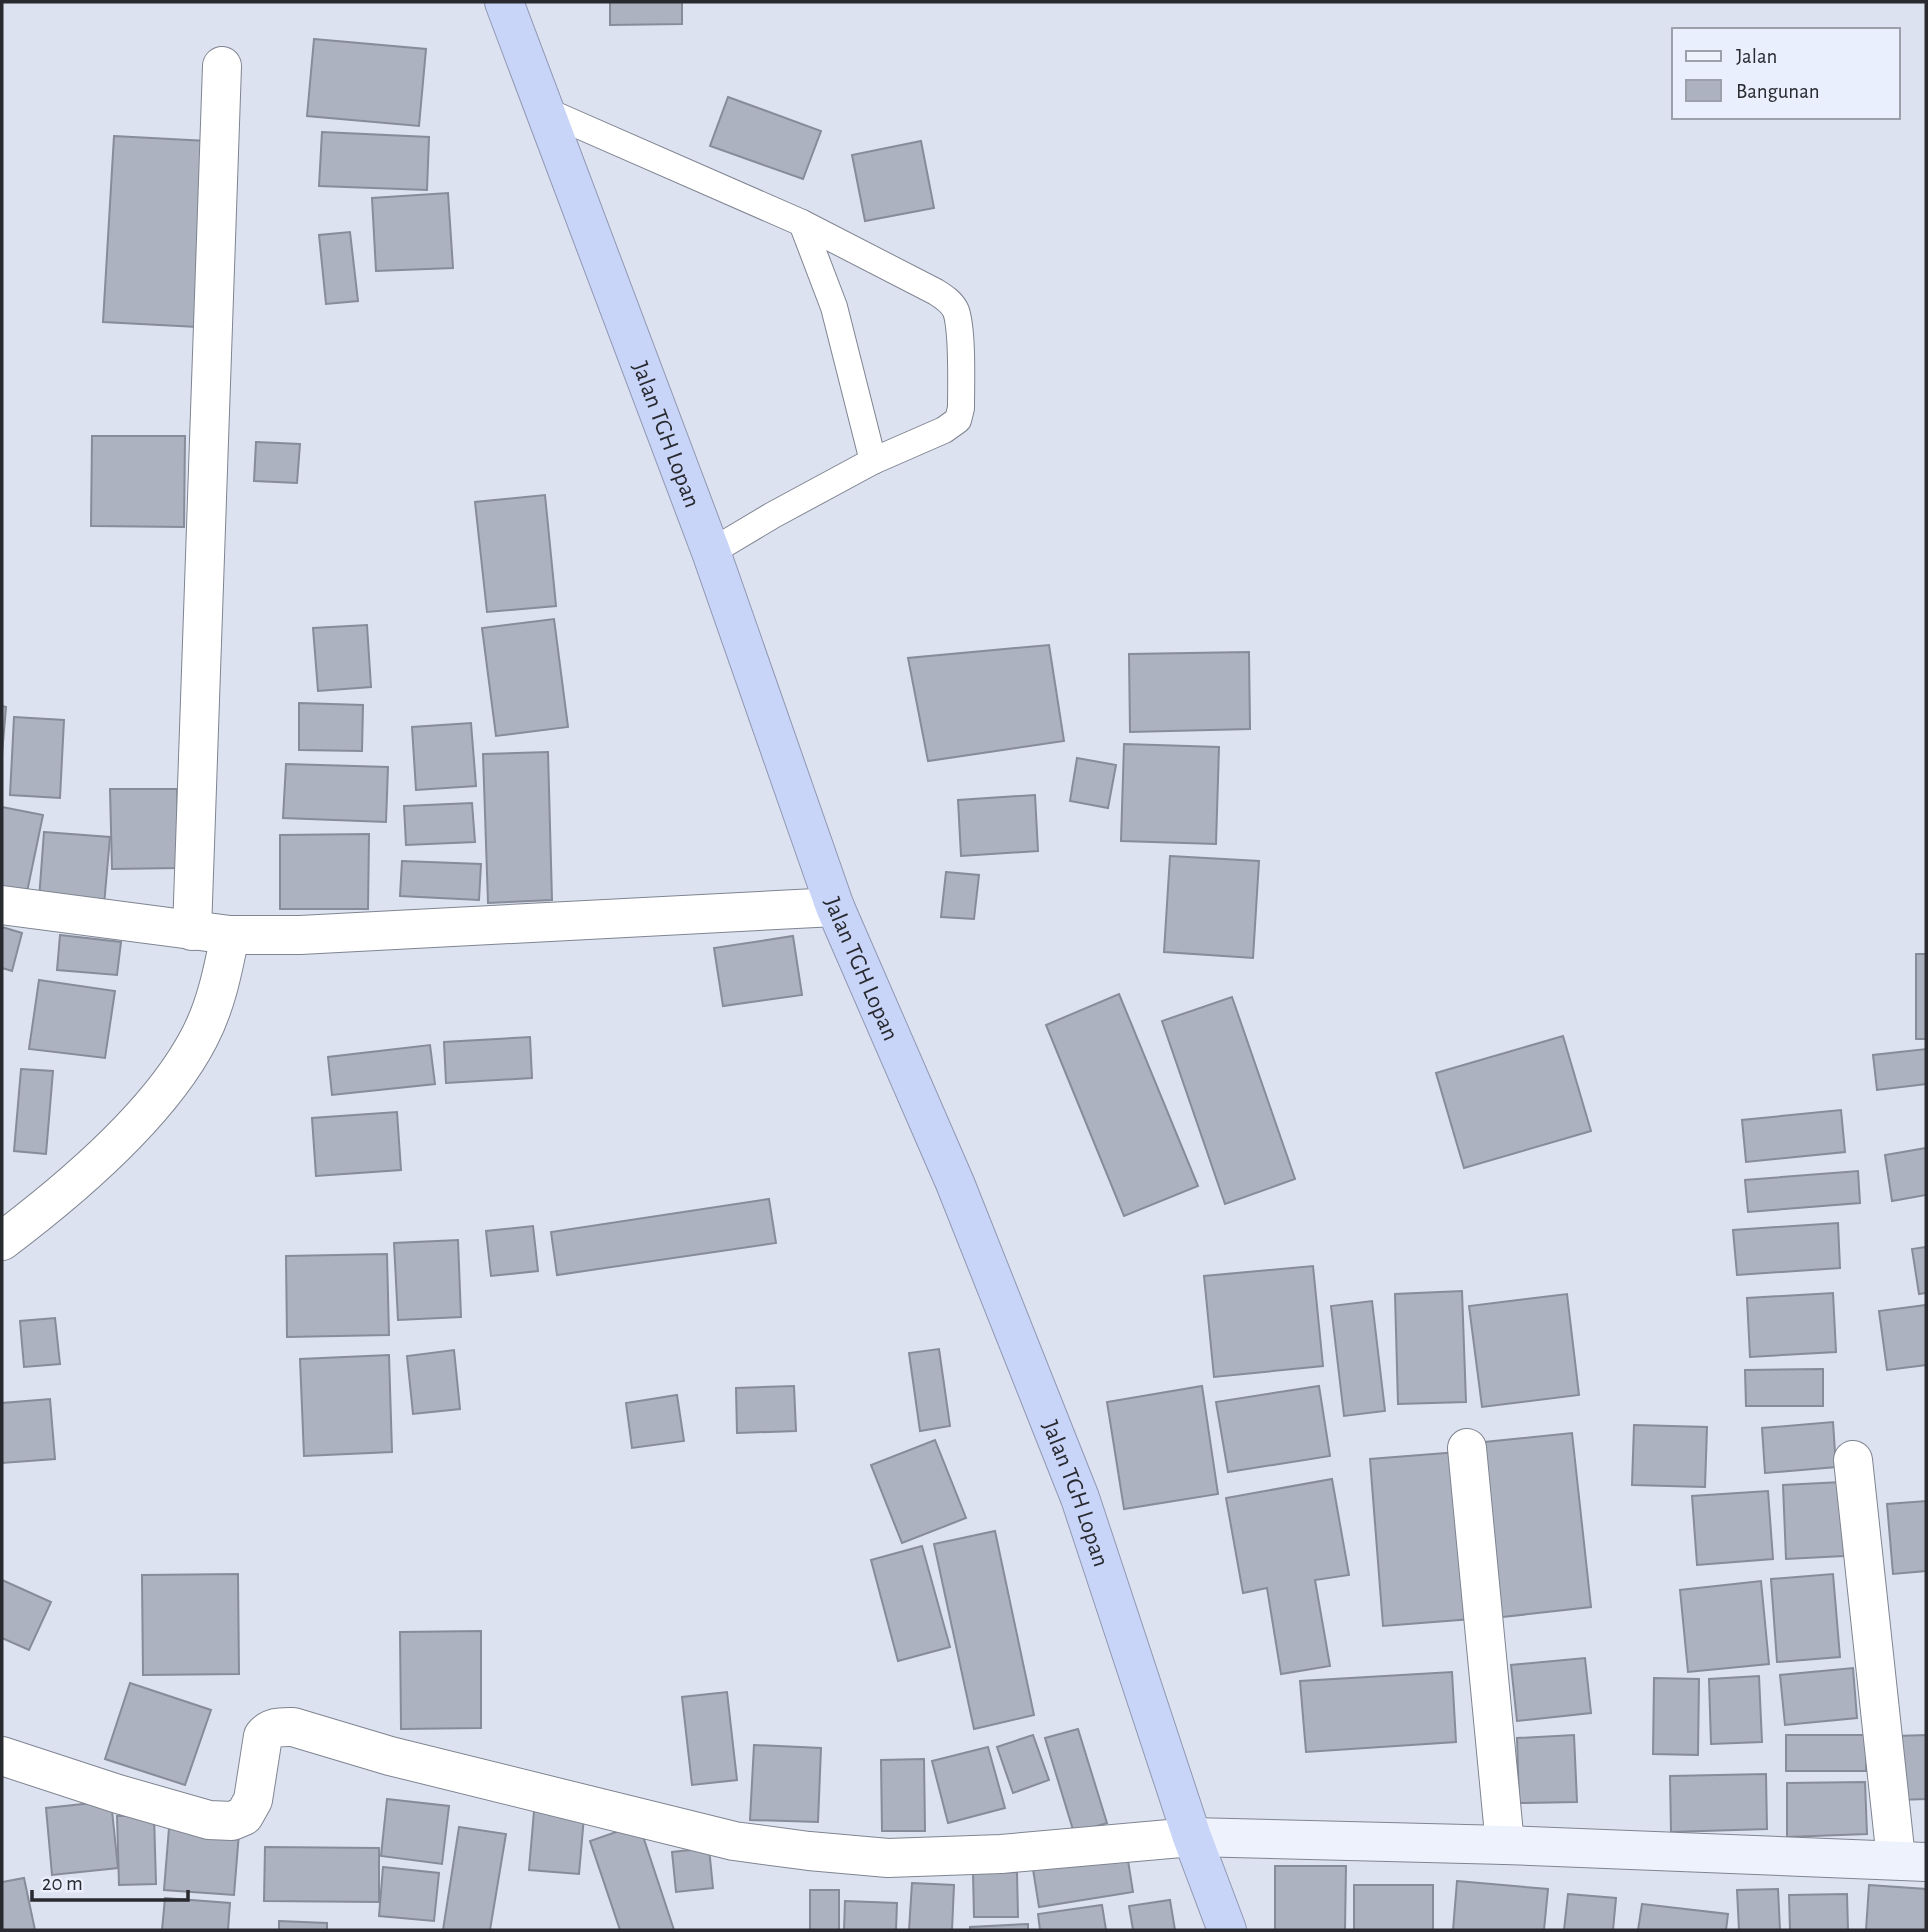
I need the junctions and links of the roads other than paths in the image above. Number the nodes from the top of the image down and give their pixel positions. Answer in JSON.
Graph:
{"nodes":[{"id":1,"x":504,"y":2,"type":"edge"},
{"id":2,"x":222,"y":66,"type":"dead end"},
{"id":3,"x":544,"y":110,"type":"junction"},
{"id":4,"x":802,"y":223,"type":"junction"},
{"id":5,"x":873,"y":461,"type":"junction"},
{"id":6,"x":711,"y":552,"type":"junction"},
{"id":7,"x":2,"y":905,"type":"edge"},
{"id":8,"x":835,"y":907,"type":"junction"},
{"id":9,"x":191,"y":931,"type":"junction"},
{"id":10,"x":230,"y":935,"type":"junction"},
{"id":11,"x":2,"y":1241,"type":"edge"},
{"id":12,"x":1467,"y":1448,"type":"dead end"},
{"id":13,"x":1853,"y":1460,"type":"dead end"},
{"id":14,"x":2,"y":1756,"type":"edge"},
{"id":15,"x":1192,"y":1837,"type":"junction"},
{"id":16,"x":1505,"y":1845,"type":"junction"},
{"id":17,"x":1911,"y":1860,"type":"edge"},
{"id":18,"x":1227,"y":1930,"type":"edge"}],
"edges":[{"from":1,"to":3,"type":"highway","name":"Jalan TGH Lopan"},
{"from":2,"to":9,"type":"street"},
{"from":3,"to":4,"type":"lane"},
{"from":3,"to":6,"type":"highway","name":"Jalan TGH Lopan"},
{"from":4,"to":5,"type":"lane"},
{"from":4,"to":5,"type":"lane"},
{"from":5,"to":6,"type":"lane"},
{"from":6,"to":8,"type":"highway","name":"Jalan TGH Lopan"},
{"from":7,"to":9,"type":"street"},
{"from":8,"to":10,"type":"street"},
{"from":8,"to":15,"type":"highway","name":"Jalan TGH Lopan"},
{"from":9,"to":10,"type":"street"},
{"from":10,"to":11,"type":"street"},
{"from":12,"to":16,"type":"street"},
{"from":13,"to":17,"type":"street"},
{"from":14,"to":15,"type":"street"},
{"from":15,"to":16,"type":"street"},
{"from":15,"to":18,"type":"highway","name":"Jalan TGH Lopan"},
{"from":16,"to":17,"type":"street"}]}
